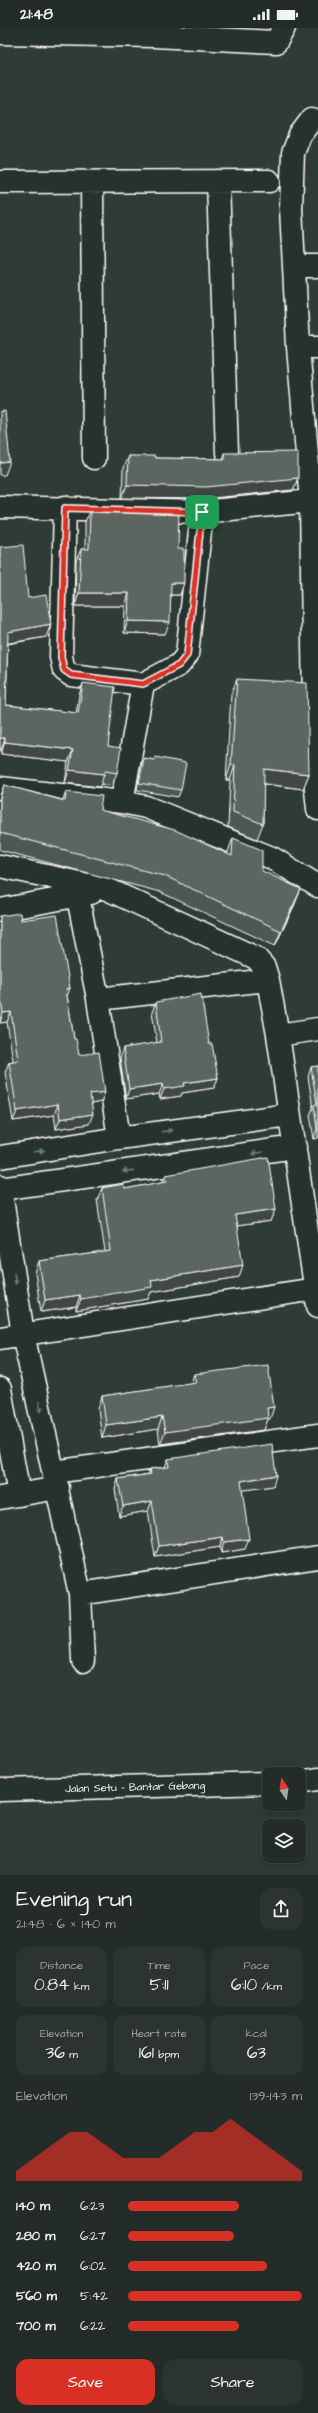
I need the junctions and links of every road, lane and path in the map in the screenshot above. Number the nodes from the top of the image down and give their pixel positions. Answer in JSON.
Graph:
{"nodes":[{"id":1,"x":284,"y":28,"type":"edge"},
{"id":2,"x":151,"y":31,"type":"edge"},
{"id":3,"x":0,"y":33,"type":"edge"},
{"id":4,"x":312,"y":119,"type":"dead end"},
{"id":5,"x":218,"y":181,"type":"junction"},
{"id":6,"x":269,"y":181,"type":"dead end"},
{"id":7,"x":0,"y":182,"type":"edge"},
{"id":8,"x":92,"y":182,"type":"junction"},
{"id":9,"x":294,"y":266,"type":"junction"},
{"id":10,"x":318,"y":266,"type":"edge"},
{"id":11,"x":308,"y":347,"type":"edge"},
{"id":12,"x":227,"y":453,"type":"edge"},
{"id":13,"x":94,"y":458,"type":"dead end"},
{"id":14,"x":311,"y":501,"type":"junction"},
{"id":15,"x":0,"y":507,"type":"edge"},
{"id":16,"x":65,"y":508,"type":"junction"},
{"id":17,"x":202,"y":512,"type":"junction"},
{"id":18,"x":316,"y":616,"type":"edge"},
{"id":19,"x":143,"y":684,"type":"junction"},
{"id":20,"x":0,"y":788,"type":"edge"},
{"id":21,"x":122,"y":802,"type":"junction"},
{"id":22,"x":318,"y":809,"type":"edge"},
{"id":23,"x":0,"y":866,"type":"edge"},
{"id":24,"x":318,"y":886,"type":"edge"},
{"id":25,"x":107,"y":890,"type":"junction"},
{"id":26,"x":78,"y":897,"type":"junction"},
{"id":27,"x":0,"y":910,"type":"edge"},
{"id":28,"x":268,"y":980,"type":"junction"},
{"id":29,"x":98,"y":999,"type":"junction"},
{"id":30,"x":318,"y":1029,"type":"edge"},
{"id":31,"x":278,"y":1035,"type":"junction"},
{"id":32,"x":289,"y":1115,"type":"junction"},
{"id":33,"x":119,"y":1138,"type":"junction"},
{"id":34,"x":295,"y":1147,"type":"junction"},
{"id":35,"x":0,"y":1157,"type":"edge"},
{"id":36,"x":0,"y":1188,"type":"edge"},
{"id":37,"x":316,"y":1298,"type":"edge"},
{"id":38,"x":24,"y":1334,"type":"junction"},
{"id":39,"x":0,"y":1338,"type":"edge"},
{"id":40,"x":0,"y":1389,"type":"edge"},
{"id":41,"x":318,"y":1435,"type":"edge"},
{"id":42,"x":56,"y":1480,"type":"junction"},
{"id":43,"x":9,"y":1496,"type":"edge"},
{"id":44,"x":318,"y":1557,"type":"edge"},
{"id":45,"x":80,"y":1594,"type":"junction"},
{"id":46,"x":83,"y":1661,"type":"dead end"},
{"id":47,"x":318,"y":1779,"type":"edge"},
{"id":48,"x":306,"y":1781,"type":"edge"},
{"id":49,"x":262,"y":1783,"type":"edge"},
{"id":50,"x":0,"y":1790,"type":"edge"}],
"edges":[{"from":1,"to":2,"type":"street"},
{"from":2,"to":3,"type":"street"},
{"from":4,"to":9,"type":"street"},
{"from":5,"to":6,"type":"street"},
{"from":5,"to":8,"type":"street"},
{"from":5,"to":12,"type":"street"},
{"from":7,"to":8,"type":"street"},
{"from":8,"to":13,"type":"street"},
{"from":9,"to":10,"type":"street"},
{"from":9,"to":11,"type":"street"},
{"from":11,"to":14,"type":"street"},
{"from":14,"to":17,"type":"street"},
{"from":14,"to":18,"type":"street"},
{"from":15,"to":16,"type":"street"},
{"from":16,"to":17,"type":"street"},
{"from":16,"to":19,"type":"street"},
{"from":17,"to":19,"type":"street"},
{"from":18,"to":22,"type":"street"},
{"from":19,"to":21,"type":"street"},
{"from":20,"to":21,"type":"street"},
{"from":21,"to":24,"type":"street"},
{"from":23,"to":25,"type":"street"},
{"from":25,"to":26,"type":"street"},
{"from":25,"to":28,"type":"street"},
{"from":26,"to":27,"type":"street"},
{"from":26,"to":29,"type":"street"},
{"from":28,"to":29,"type":"street"},
{"from":28,"to":31,"type":"street"},
{"from":29,"to":33,"type":"street"},
{"from":30,"to":31,"type":"street"},
{"from":31,"to":32,"type":"street"},
{"from":33,"to":32,"type":"street","one_way":true},
{"from":32,"to":34,"type":"street"},
{"from":35,"to":33,"type":"street","one_way":true},
{"from":34,"to":36,"type":"street","one_way":true},
{"from":34,"to":37,"type":"street"},
{"from":36,"to":38,"type":"street","one_way":true},
{"from":37,"to":38,"type":"street"},
{"from":38,"to":39,"type":"street"},
{"from":38,"to":42,"type":"street","one_way":true},
{"from":40,"to":43,"type":"street"},
{"from":41,"to":42,"type":"street"},
{"from":42,"to":43,"type":"street"},
{"from":42,"to":45,"type":"street"},
{"from":44,"to":45,"type":"street"},
{"from":45,"to":46,"type":"street"},
{"from":47,"to":48,"type":"street"},
{"from":49,"to":50,"type":"street","name":"Jalan Setu - Bantar Gebang"}]}
